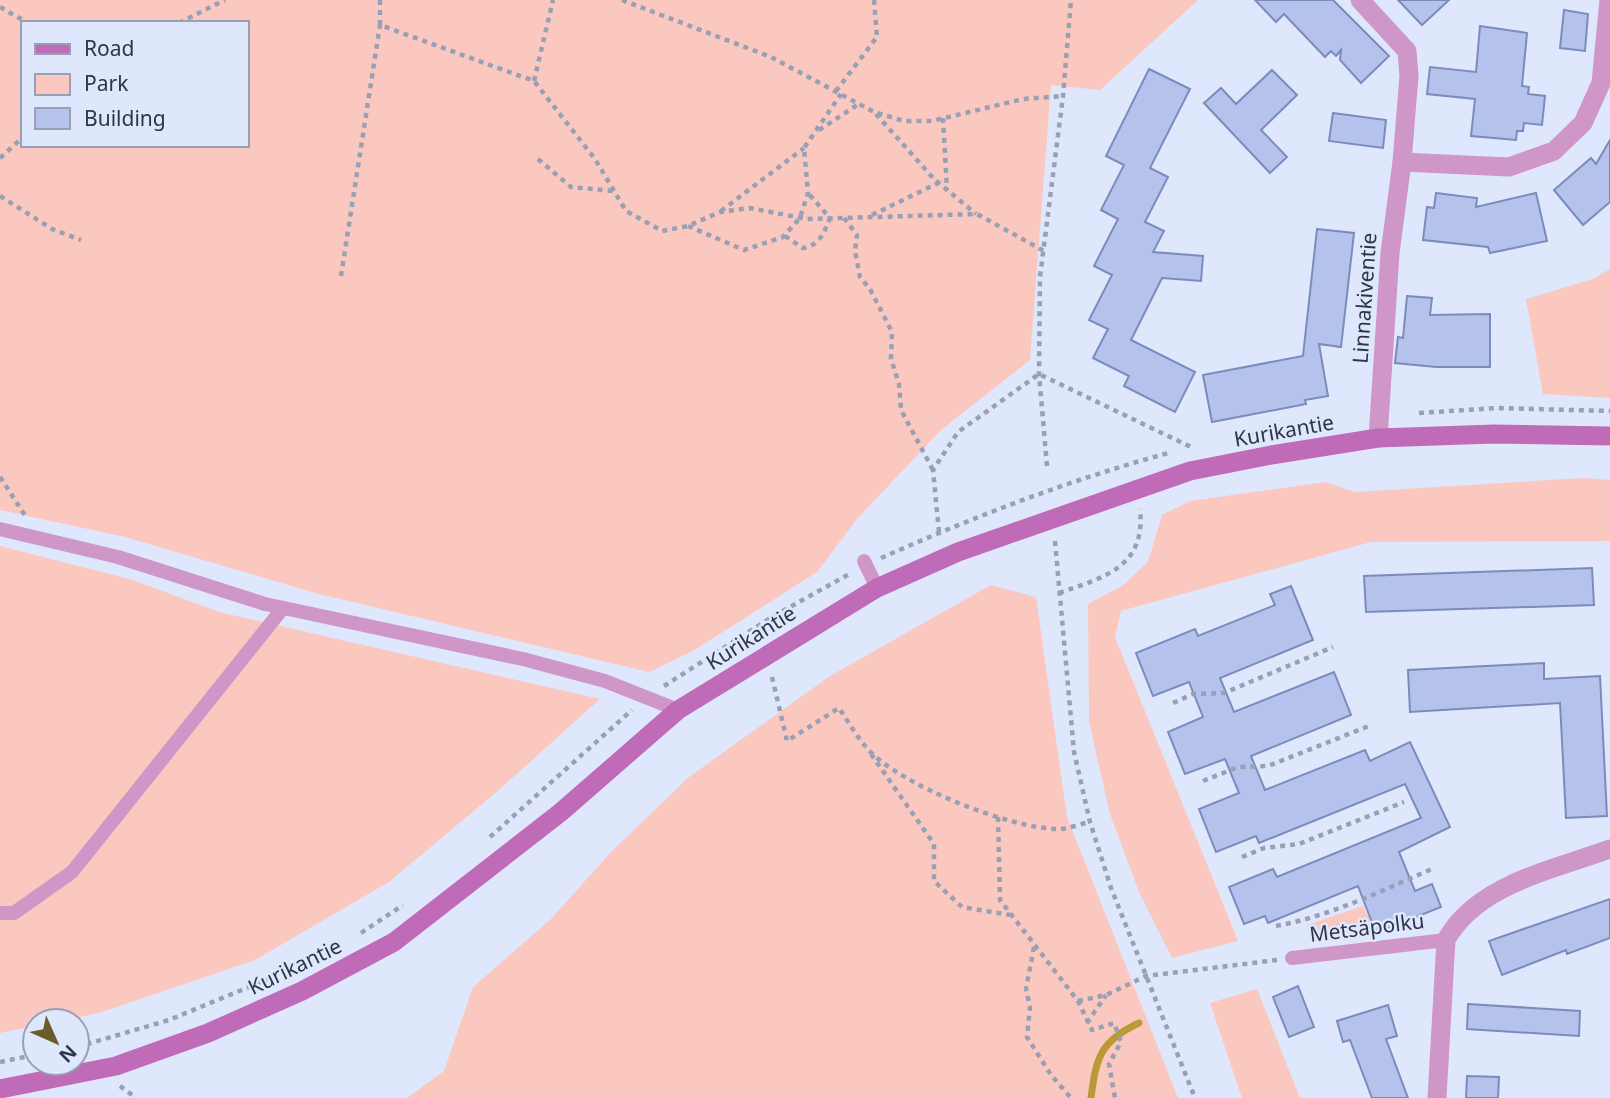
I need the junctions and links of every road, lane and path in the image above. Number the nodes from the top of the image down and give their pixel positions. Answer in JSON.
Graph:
{"nodes":[{"id":1,"x":225,"y":0,"type":"edge"},
{"id":2,"x":380,"y":0,"type":"edge"},
{"id":3,"x":553,"y":0,"type":"edge"},
{"id":4,"x":622,"y":0,"type":"edge"},
{"id":5,"x":874,"y":0,"type":"edge"},
{"id":6,"x":1071,"y":0,"type":"edge"},
{"id":7,"x":1360,"y":0,"type":"edge"},
{"id":8,"x":1609,"y":0,"type":"edge"},
{"id":9,"x":0,"y":7,"type":"edge"},
{"id":10,"x":24,"y":21,"type":"edge"},
{"id":11,"x":183,"y":21,"type":"edge"},
{"id":12,"x":380,"y":24,"type":"junction"},
{"id":13,"x":534,"y":81,"type":"junction"},
{"id":14,"x":838,"y":93,"type":"junction"},
{"id":15,"x":1063,"y":96,"type":"junction"},
{"id":16,"x":859,"y":104,"type":"junction"},
{"id":17,"x":874,"y":112,"type":"junction"},
{"id":18,"x":943,"y":118,"type":"junction"},
{"id":19,"x":815,"y":132,"type":"junction"},
{"id":20,"x":21,"y":139,"type":"edge"},
{"id":21,"x":804,"y":148,"type":"junction"},
{"id":22,"x":0,"y":158,"type":"edge"},
{"id":23,"x":538,"y":159,"type":"dead end"},
{"id":24,"x":1402,"y":162,"type":"junction"},
{"id":25,"x":938,"y":183,"type":"junction"},
{"id":26,"x":947,"y":190,"type":"junction"},
{"id":27,"x":614,"y":191,"type":"junction"},
{"id":28,"x":808,"y":193,"type":"junction"},
{"id":29,"x":0,"y":196,"type":"edge"},
{"id":30,"x":720,"y":212,"type":"junction"},
{"id":31,"x":976,"y":214,"type":"junction"},
{"id":32,"x":868,"y":217,"type":"junction"},
{"id":33,"x":800,"y":218,"type":"junction"},
{"id":34,"x":830,"y":218,"type":"junction"},
{"id":35,"x":844,"y":218,"type":"junction"},
{"id":36,"x":688,"y":226,"type":"junction"},
{"id":37,"x":785,"y":236,"type":"junction"},
{"id":38,"x":81,"y":240,"type":"dead end"},
{"id":39,"x":1044,"y":251,"type":"junction"},
{"id":40,"x":341,"y":276,"type":"dead end"},
{"id":41,"x":1039,"y":374,"type":"junction"},
{"id":42,"x":1610,"y":411,"type":"edge"},
{"id":43,"x":1379,"y":415,"type":"junction"},
{"id":44,"x":1265,"y":432,"type":"dead end"},
{"id":45,"x":1610,"y":436,"type":"edge"},
{"id":46,"x":1378,"y":438,"type":"junction"},
{"id":47,"x":1228,"y":439,"type":"dead end"},
{"id":48,"x":1203,"y":445,"type":"dead end"},
{"id":49,"x":1191,"y":447,"type":"junction"},
{"id":50,"x":1046,"y":466,"type":"dead end"},
{"id":51,"x":933,"y":470,"type":"junction"},
{"id":52,"x":0,"y":477,"type":"edge"},
{"id":53,"x":1138,"y":489,"type":"junction"},
{"id":54,"x":0,"y":529,"type":"edge"},
{"id":55,"x":939,"y":532,"type":"junction"},
{"id":56,"x":39,"y":539,"type":"junction"},
{"id":57,"x":1055,"y":541,"type":"dead end"},
{"id":58,"x":865,"y":563,"type":"junction"},
{"id":59,"x":877,"y":588,"type":"junction"},
{"id":60,"x":1059,"y":593,"type":"junction"},
{"id":61,"x":283,"y":608,"type":"junction"},
{"id":62,"x":1333,"y":647,"type":"dead end"},
{"id":63,"x":773,"y":679,"type":"dead end"},
{"id":64,"x":646,"y":698,"type":"junction"},
{"id":65,"x":1173,"y":703,"type":"dead end"},
{"id":66,"x":678,"y":710,"type":"junction"},
{"id":67,"x":1369,"y":726,"type":"dead end"},
{"id":68,"x":868,"y":749,"type":"junction"},
{"id":69,"x":1203,"y":781,"type":"dead end"},
{"id":70,"x":1404,"y":802,"type":"dead end"},
{"id":71,"x":998,"y":817,"type":"junction"},
{"id":72,"x":1090,"y":822,"type":"junction"},
{"id":73,"x":483,"y":843,"type":"dead end"},
{"id":74,"x":1610,"y":849,"type":"edge"},
{"id":75,"x":1242,"y":857,"type":"dead end"},
{"id":76,"x":1434,"y":868,"type":"dead end"},
{"id":77,"x":405,"y":903,"type":"dead end"},
{"id":78,"x":0,"y":913,"type":"edge"},
{"id":79,"x":1011,"y":915,"type":"junction"},
{"id":80,"x":1276,"y":926,"type":"dead end"},
{"id":81,"x":356,"y":936,"type":"dead end"},
{"id":82,"x":1446,"y":940,"type":"junction"},
{"id":83,"x":1034,"y":946,"type":"junction"},
{"id":84,"x":1292,"y":958,"type":"joint"},
{"id":85,"x":280,"y":975,"type":"dead end"},
{"id":86,"x":1146,"y":976,"type":"junction"},
{"id":87,"x":1106,"y":995,"type":"junction"},
{"id":88,"x":1078,"y":1002,"type":"junction"},
{"id":89,"x":1087,"y":1023,"type":"junction"},
{"id":90,"x":91,"y":1043,"type":"edge"},
{"id":91,"x":21,"y":1058,"type":"edge"},
{"id":92,"x":0,"y":1062,"type":"edge"},
{"id":93,"x":118,"y":1085,"type":"dead end"},
{"id":94,"x":0,"y":1089,"type":"edge"},
{"id":95,"x":136,"y":1098,"type":"edge"},
{"id":96,"x":1071,"y":1098,"type":"edge"},
{"id":97,"x":1115,"y":1098,"type":"edge"},
{"id":98,"x":1195,"y":1098,"type":"edge"},
{"id":99,"x":1437,"y":1098,"type":"edge"}],
"edges":[{"from":1,"to":11,"type":"path"},
{"from":2,"to":12,"type":"path"},
{"from":3,"to":13,"type":"path"},
{"from":4,"to":14,"type":"path"},
{"from":5,"to":14,"type":"path"},
{"from":6,"to":15,"type":"path"},
{"from":7,"to":24,"type":"street","name":"Linnakiventie"},
{"from":8,"to":24,"type":"street"},
{"from":9,"to":10,"type":"path"},
{"from":12,"to":13,"type":"path"},
{"from":12,"to":40,"type":"path"},
{"from":13,"to":27,"type":"path"},
{"from":14,"to":16,"type":"path"},
{"from":14,"to":19,"type":"path"},
{"from":15,"to":18,"type":"path"},
{"from":15,"to":39,"type":"path"},
{"from":16,"to":17,"type":"path"},
{"from":16,"to":19,"type":"path"},
{"from":17,"to":18,"type":"path"},
{"from":17,"to":25,"type":"path"},
{"from":18,"to":26,"type":"path"},
{"from":19,"to":21,"type":"path"},
{"from":20,"to":22,"type":"path"},
{"from":21,"to":28,"type":"path"},
{"from":21,"to":30,"type":"path"},
{"from":23,"to":27,"type":"path"},
{"from":24,"to":43,"type":"street","name":"Linnakiventie"},
{"from":25,"to":26,"type":"path"},
{"from":25,"to":32,"type":"path"},
{"from":26,"to":31,"type":"path"},
{"from":27,"to":36,"type":"path"},
{"from":28,"to":33,"type":"path"},
{"from":28,"to":34,"type":"path"},
{"from":29,"to":38,"type":"path"},
{"from":30,"to":33,"type":"path"},
{"from":30,"to":36,"type":"path"},
{"from":31,"to":32,"type":"path"},
{"from":31,"to":39,"type":"path"},
{"from":32,"to":35,"type":"path"},
{"from":33,"to":34,"type":"path"},
{"from":33,"to":37,"type":"path"},
{"from":34,"to":35,"type":"path"},
{"from":34,"to":37,"type":"path"},
{"from":35,"to":51,"type":"path"},
{"from":36,"to":37,"type":"path"},
{"from":39,"to":41,"type":"path"},
{"from":41,"to":49,"type":"path"},
{"from":41,"to":50,"type":"path"},
{"from":41,"to":51,"type":"path"},
{"from":42,"to":43,"type":"path"},
{"from":43,"to":46,"type":"street","name":"Linnakiventie"},
{"from":44,"to":47,"type":"path"},
{"from":45,"to":46,"type":"main road","name":"Kurikantie"},
{"from":46,"to":53,"type":"main road","name":"Kurikantie"},
{"from":48,"to":49,"type":"path"},
{"from":49,"to":55,"type":"path"},
{"from":51,"to":55,"type":"path"},
{"from":52,"to":56,"type":"path"},
{"from":53,"to":59,"type":"main road","name":"Kurikantie"},
{"from":53,"to":60,"type":"path"},
{"from":54,"to":56,"type":"lane"},
{"from":55,"to":58,"type":"path"},
{"from":56,"to":61,"type":"lane"},
{"from":57,"to":60,"type":"path"},
{"from":58,"to":59,"type":"lane"},
{"from":58,"to":64,"type":"path"},
{"from":59,"to":66,"type":"main road","name":"Kurikantie"},
{"from":60,"to":72,"type":"path"},
{"from":61,"to":64,"type":"lane"},
{"from":61,"to":78,"type":"lane"},
{"from":62,"to":65,"type":"path"},
{"from":63,"to":68,"type":"path"},
{"from":64,"to":66,"type":"lane"},
{"from":64,"to":73,"type":"path"},
{"from":66,"to":94,"type":"main road","name":"Kurikantie"},
{"from":67,"to":69,"type":"path"},
{"from":68,"to":71,"type":"path"},
{"from":68,"to":79,"type":"path"},
{"from":70,"to":75,"type":"path"},
{"from":71,"to":72,"type":"path"},
{"from":71,"to":79,"type":"path"},
{"from":72,"to":86,"type":"path"},
{"from":74,"to":82,"type":"street"},
{"from":76,"to":80,"type":"path"},
{"from":77,"to":81,"type":"path"},
{"from":79,"to":83,"type":"path"},
{"from":82,"to":84,"type":"lane","name":"Metsäpolku"},
{"from":82,"to":99,"type":"street"},
{"from":83,"to":88,"type":"path"},
{"from":83,"to":96,"type":"path"},
{"from":84,"to":86,"type":"path"},
{"from":85,"to":90,"type":"path"},
{"from":86,"to":87,"type":"path"},
{"from":86,"to":98,"type":"path"},
{"from":87,"to":88,"type":"path"},
{"from":87,"to":89,"type":"path"},
{"from":88,"to":89,"type":"path"},
{"from":89,"to":97,"type":"path"},
{"from":91,"to":92,"type":"path"},
{"from":93,"to":95,"type":"path"}]}
